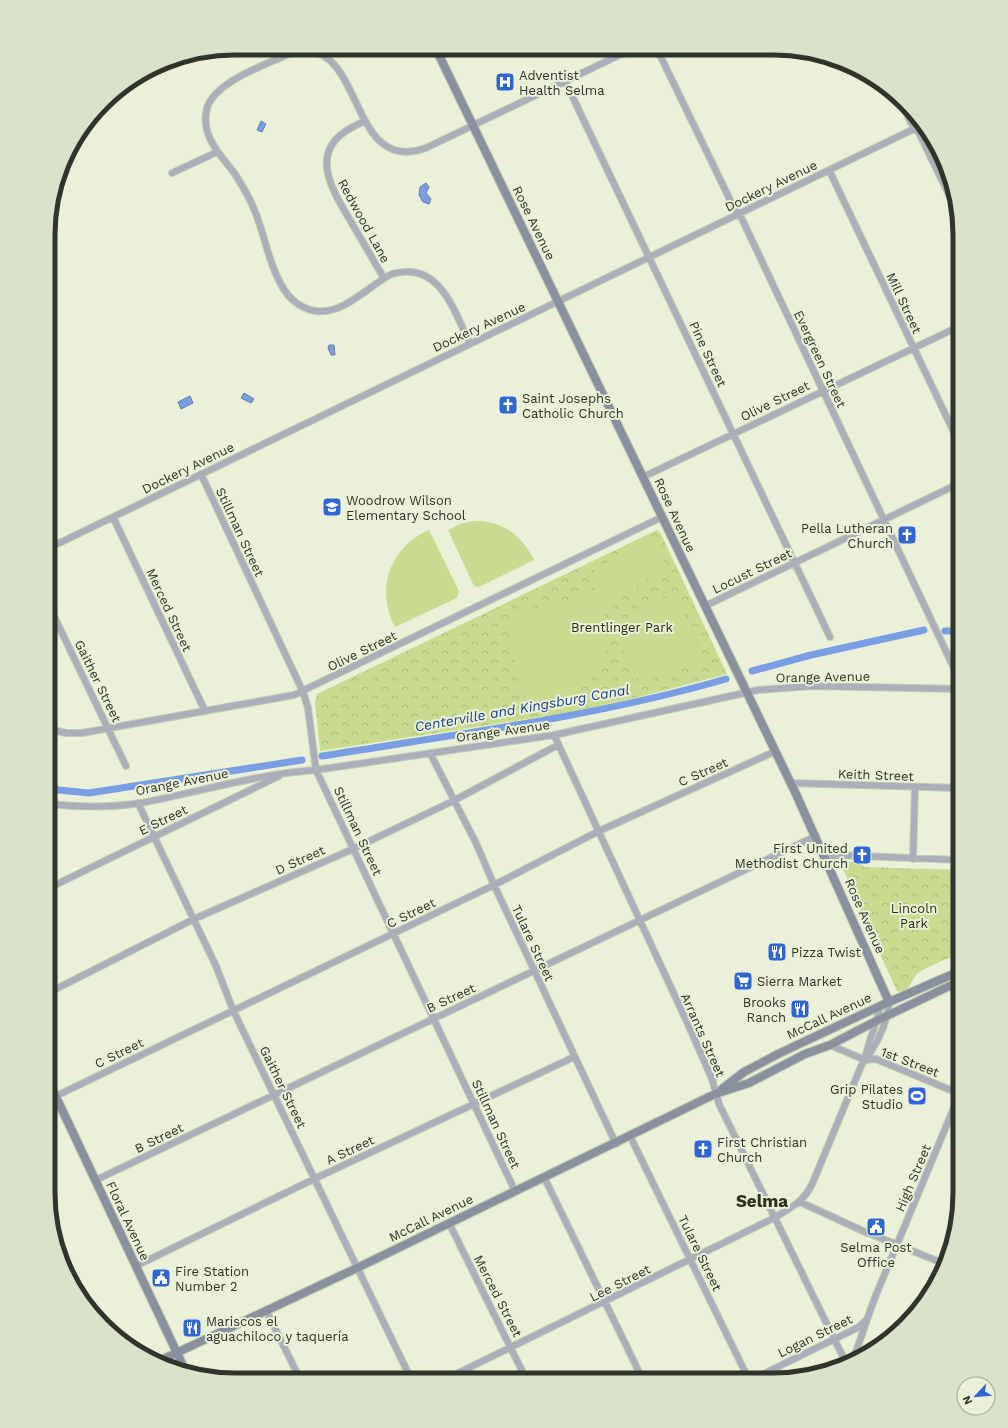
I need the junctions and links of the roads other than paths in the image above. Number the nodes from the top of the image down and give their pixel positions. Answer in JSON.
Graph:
{"nodes":[{"id":1,"x":283,"y":55,"type":"edge"},
{"id":2,"x":320,"y":55,"type":"edge"},
{"id":3,"x":439,"y":55,"type":"edge"},
{"id":4,"x":620,"y":55,"type":"edge"},
{"id":5,"x":660,"y":55,"type":"edge"},
{"id":6,"x":565,"y":82,"type":"junction"},
{"id":7,"x":365,"y":121,"type":"junction"},
{"id":8,"x":472,"y":125,"type":"junction"},
{"id":9,"x":918,"y":127,"type":"edge"},
{"id":10,"x":919,"y":129,"type":"edge"},
{"id":11,"x":217,"y":152,"type":"junction"},
{"id":12,"x":829,"y":170,"type":"junction"},
{"id":13,"x":172,"y":173,"type":"dead end"},
{"id":14,"x":948,"y":193,"type":"edge"},
{"id":15,"x":738,"y":214,"type":"junction"},
{"id":16,"x":650,"y":257,"type":"junction"},
{"id":17,"x":384,"y":278,"type":"junction"},
{"id":18,"x":559,"y":301,"type":"junction"},
{"id":19,"x":953,"y":329,"type":"edge"},
{"id":20,"x":470,"y":344,"type":"junction"},
{"id":21,"x":914,"y":347,"type":"junction"},
{"id":22,"x":823,"y":390,"type":"junction"},
{"id":23,"x":953,"y":430,"type":"edge"},
{"id":24,"x":733,"y":433,"type":"junction"},
{"id":25,"x":201,"y":474,"type":"junction"},
{"id":26,"x":643,"y":477,"type":"junction"},
{"id":27,"x":953,"y":486,"type":"edge"},
{"id":28,"x":113,"y":517,"type":"junction"},
{"id":29,"x":662,"y":517,"type":"junction"},
{"id":30,"x":884,"y":520,"type":"junction"},
{"id":31,"x":55,"y":545,"type":"edge"},
{"id":32,"x":795,"y":563,"type":"junction"},
{"id":33,"x":705,"y":606,"type":"junction"},
{"id":34,"x":55,"y":618,"type":"edge"},
{"id":35,"x":830,"y":637,"type":"dead end"},
{"id":36,"x":953,"y":666,"type":"edge"},
{"id":37,"x":953,"y":689,"type":"edge"},
{"id":38,"x":303,"y":692,"type":"junction"},
{"id":39,"x":747,"y":692,"type":"junction"},
{"id":40,"x":205,"y":711,"type":"junction"},
{"id":41,"x":109,"y":729,"type":"junction"},
{"id":42,"x":55,"y":730,"type":"edge"},
{"id":43,"x":554,"y":735,"type":"junction"},
{"id":44,"x":558,"y":745,"type":"junction"},
{"id":45,"x":776,"y":751,"type":"junction"},
{"id":46,"x":430,"y":753,"type":"junction"},
{"id":47,"x":126,"y":766,"type":"dead end"},
{"id":48,"x":316,"y":770,"type":"junction"},
{"id":49,"x":288,"y":772,"type":"junction"},
{"id":50,"x":791,"y":783,"type":"junction"},
{"id":51,"x":915,"y":787,"type":"junction"},
{"id":52,"x":953,"y":788,"type":"edge"},
{"id":53,"x":453,"y":800,"type":"junction"},
{"id":54,"x":138,"y":803,"type":"junction"},
{"id":55,"x":55,"y":805,"type":"edge"},
{"id":56,"x":599,"y":831,"type":"junction"},
{"id":57,"x":154,"y":836,"type":"junction"},
{"id":58,"x":816,"y":836,"type":"junction"},
{"id":59,"x":354,"y":849,"type":"junction"},
{"id":60,"x":913,"y":858,"type":"junction"},
{"id":61,"x":827,"y":859,"type":"junction"},
{"id":62,"x":953,"y":860,"type":"edge"},
{"id":63,"x":55,"y":885,"type":"edge"},
{"id":64,"x":494,"y":885,"type":"junction"},
{"id":65,"x":194,"y":919,"type":"junction"},
{"id":66,"x":639,"y":921,"type":"junction"},
{"id":67,"x":394,"y":934,"type":"junction"},
{"id":68,"x":534,"y":971,"type":"junction"},
{"id":69,"x":953,"y":974,"type":"edge"},
{"id":70,"x":953,"y":984,"type":"edge"},
{"id":71,"x":55,"y":989,"type":"edge"},
{"id":72,"x":887,"y":998,"type":"junction"},
{"id":73,"x":880,"y":1006,"type":"junction"},
{"id":74,"x":233,"y":1010,"type":"junction"},
{"id":75,"x":888,"y":1016,"type":"junction"},
{"id":76,"x":434,"y":1019,"type":"junction"},
{"id":77,"x":878,"y":1020,"type":"junction"},
{"id":78,"x":830,"y":1045,"type":"junction"},
{"id":79,"x":574,"y":1057,"type":"junction"},
{"id":80,"x":865,"y":1060,"type":"junction"},
{"id":81,"x":953,"y":1091,"type":"edge"},
{"id":82,"x":274,"y":1094,"type":"junction"},
{"id":83,"x":715,"y":1094,"type":"junction"},
{"id":84,"x":56,"y":1096,"type":"joint"},
{"id":85,"x":475,"y":1104,"type":"junction"},
{"id":86,"x":953,"y":1111,"type":"edge"},
{"id":87,"x":630,"y":1136,"type":"junction"},
{"id":88,"x":616,"y":1144,"type":"junction"},
{"id":89,"x":544,"y":1177,"type":"junction"},
{"id":90,"x":314,"y":1179,"type":"junction"},
{"id":91,"x":96,"y":1180,"type":"junction"},
{"id":92,"x":516,"y":1191,"type":"junction"},
{"id":93,"x":800,"y":1202,"type":"junction"},
{"id":94,"x":774,"y":1218,"type":"junction"},
{"id":95,"x":449,"y":1223,"type":"junction"},
{"id":96,"x":896,"y":1245,"type":"junction"},
{"id":97,"x":691,"y":1259,"type":"junction"},
{"id":98,"x":939,"y":1262,"type":"edge"},
{"id":99,"x":136,"y":1266,"type":"junction"},
{"id":100,"x":357,"y":1268,"type":"junction"},
{"id":101,"x":606,"y":1302,"type":"junction"},
{"id":102,"x":266,"y":1310,"type":"junction"},
{"id":103,"x":866,"y":1320,"type":"junction"},
{"id":104,"x":834,"y":1339,"type":"junction"},
{"id":105,"x":511,"y":1348,"type":"junction"},
{"id":106,"x":177,"y":1352,"type":"junction"},
{"id":107,"x":856,"y":1352,"type":"edge"},
{"id":108,"x":164,"y":1358,"type":"edge"},
{"id":109,"x":844,"y":1358,"type":"edge"},
{"id":110,"x":183,"y":1365,"type":"edge"},
{"id":111,"x":297,"y":1373,"type":"edge"},
{"id":112,"x":408,"y":1373,"type":"edge"},
{"id":113,"x":459,"y":1373,"type":"edge"},
{"id":114,"x":523,"y":1373,"type":"edge"},
{"id":115,"x":640,"y":1373,"type":"edge"},
{"id":116,"x":747,"y":1373,"type":"edge"},
{"id":117,"x":764,"y":1373,"type":"edge"}],
"edges":[{"from":1,"to":11,"type":"street"},
{"from":2,"to":7,"type":"street"},
{"from":3,"to":8,"type":"street","name":"Rose Avenue"},
{"from":4,"to":6,"type":"street"},
{"from":5,"to":15,"type":"street","name":"Evergreen Street"},
{"from":6,"to":8,"type":"street"},
{"from":6,"to":16,"type":"street","name":"Pine Street"},
{"from":7,"to":8,"type":"street"},
{"from":7,"to":17,"type":"street","name":"Redwood Lane"},
{"from":8,"to":18,"type":"street","name":"Rose Avenue"},
{"from":9,"to":12,"type":"street","name":"Dockery Avenue"},
{"from":10,"to":14,"type":"street"},
{"from":11,"to":13,"type":"street"},
{"from":11,"to":17,"type":"street"},
{"from":12,"to":15,"type":"street","name":"Dockery Avenue"},
{"from":12,"to":21,"type":"street","name":"Mill Street"},
{"from":15,"to":16,"type":"street","name":"Dockery Avenue"},
{"from":15,"to":22,"type":"street","name":"Evergreen Street"},
{"from":16,"to":18,"type":"street","name":"Dockery Avenue"},
{"from":16,"to":24,"type":"street","name":"Pine Street"},
{"from":17,"to":20,"type":"street"},
{"from":18,"to":20,"type":"street","name":"Dockery Avenue"},
{"from":18,"to":26,"type":"street","name":"Rose Avenue"},
{"from":19,"to":21,"type":"street","name":"Olive Street"},
{"from":20,"to":25,"type":"street","name":"Dockery Avenue"},
{"from":21,"to":22,"type":"street","name":"Olive Street"},
{"from":21,"to":23,"type":"street","name":"Mill Street"},
{"from":22,"to":24,"type":"street","name":"Olive Street"},
{"from":22,"to":30,"type":"street","name":"Evergreen Street"},
{"from":24,"to":26,"type":"street","name":"Olive Street"},
{"from":24,"to":32,"type":"street","name":"Pine Street"},
{"from":25,"to":28,"type":"street","name":"Dockery Avenue"},
{"from":25,"to":38,"type":"street","name":"Stillman Street"},
{"from":26,"to":29,"type":"street","name":"Rose Avenue"},
{"from":27,"to":30,"type":"street","name":"Locust Street"},
{"from":28,"to":31,"type":"street","name":"Dockery Avenue"},
{"from":28,"to":40,"type":"street","name":"Merced Street"},
{"from":29,"to":33,"type":"street","name":"Rose Avenue"},
{"from":29,"to":38,"type":"street","name":"Olive Street"},
{"from":30,"to":32,"type":"street","name":"Locust Street"},
{"from":30,"to":36,"type":"street","name":"Evergreen Street"},
{"from":32,"to":33,"type":"street","name":"Locust Street"},
{"from":32,"to":35,"type":"street","name":"Pine Street"},
{"from":33,"to":39,"type":"street","name":"Rose Avenue"},
{"from":34,"to":41,"type":"street","name":"Gaither Street"},
{"from":37,"to":39,"type":"street","name":"Orange Avenue"},
{"from":38,"to":40,"type":"street","name":"Olive Street"},
{"from":38,"to":48,"type":"street","name":"Stillman Street"},
{"from":39,"to":43,"type":"street","name":"Orange Avenue"},
{"from":39,"to":45,"type":"street","name":"Rose Avenue"},
{"from":40,"to":41,"type":"street","name":"Olive Street"},
{"from":41,"to":42,"type":"street","name":"Olive Street"},
{"from":41,"to":47,"type":"street","name":"Gaither Street"},
{"from":43,"to":44,"type":"street","name":"Arrants Street"},
{"from":43,"to":46,"type":"street","name":"Orange Avenue"},
{"from":44,"to":53,"type":"street","name":"D Street"},
{"from":44,"to":56,"type":"street","name":"Arrants Street"},
{"from":45,"to":50,"type":"street","name":"Rose Avenue"},
{"from":45,"to":56,"type":"street","name":"C Street"},
{"from":46,"to":48,"type":"street","name":"Orange Avenue"},
{"from":46,"to":53,"type":"street","name":"Tulare Street"},
{"from":48,"to":49,"type":"street","name":"Orange Avenue"},
{"from":48,"to":59,"type":"street","name":"Stillman Street"},
{"from":49,"to":54,"type":"street","name":"Orange Avenue"},
{"from":49,"to":57,"type":"street","name":"E Street"},
{"from":50,"to":51,"type":"street","name":"Keith Street"},
{"from":50,"to":58,"type":"street","name":"Rose Avenue"},
{"from":51,"to":52,"type":"street","name":"Keith Street"},
{"from":51,"to":60,"type":"street"},
{"from":53,"to":59,"type":"street","name":"D Street"},
{"from":53,"to":64,"type":"street","name":"Tulare Street"},
{"from":54,"to":55,"type":"street","name":"Orange Avenue"},
{"from":54,"to":57,"type":"street","name":"Gaither Street"},
{"from":56,"to":64,"type":"street","name":"C Street"},
{"from":56,"to":66,"type":"street","name":"Arrants Street"},
{"from":57,"to":63,"type":"street","name":"E Street"},
{"from":57,"to":65,"type":"street","name":"Gaither Street"},
{"from":58,"to":61,"type":"street","name":"Rose Avenue"},
{"from":58,"to":66,"type":"street","name":"B Street"},
{"from":59,"to":65,"type":"street","name":"D Street"},
{"from":59,"to":67,"type":"street","name":"Stillman Street"},
{"from":60,"to":61,"type":"street"},
{"from":60,"to":62,"type":"street"},
{"from":61,"to":72,"type":"street","name":"Rose Avenue"},
{"from":64,"to":67,"type":"street","name":"C Street"},
{"from":64,"to":68,"type":"street","name":"Tulare Street"},
{"from":65,"to":71,"type":"street","name":"D Street"},
{"from":65,"to":74,"type":"street","name":"Gaither Street"},
{"from":66,"to":68,"type":"street","name":"B Street"},
{"from":66,"to":83,"type":"street","name":"Arrants Street"},
{"from":67,"to":74,"type":"street","name":"C Street"},
{"from":67,"to":76,"type":"street","name":"Stillman Street"},
{"from":68,"to":76,"type":"street","name":"B Street"},
{"from":68,"to":79,"type":"street","name":"Tulare Street"},
{"from":69,"to":72,"type":"street","name":"McCall Avenue"},
{"from":70,"to":75,"type":"street","name":"McCall Avenue"},
{"from":72,"to":73,"type":"street"},
{"from":72,"to":75,"type":"street"},
{"from":73,"to":77,"type":"street"},
{"from":73,"to":83,"type":"street","name":"McCall Avenue"},
{"from":74,"to":82,"type":"street","name":"Gaither Street"},
{"from":74,"to":84,"type":"street","name":"C Street"},
{"from":75,"to":77,"type":"street","name":"McCall Avenue"},
{"from":75,"to":80,"type":"street"},
{"from":76,"to":82,"type":"street","name":"B Street"},
{"from":76,"to":85,"type":"street","name":"Stillman Street"},
{"from":77,"to":78,"type":"street","name":"McCall Avenue"},
{"from":77,"to":80,"type":"street"},
{"from":78,"to":80,"type":"street","name":"1st Street"},
{"from":78,"to":83,"type":"street","name":"McCall Avenue"},
{"from":79,"to":85,"type":"street","name":"A Street"},
{"from":79,"to":88,"type":"street","name":"Tulare Street"},
{"from":80,"to":81,"type":"street","name":"1st Street"},
{"from":80,"to":93,"type":"street"},
{"from":82,"to":90,"type":"street","name":"Gaither Street"},
{"from":82,"to":91,"type":"street","name":"B Street"},
{"from":83,"to":87,"type":"street","name":"McCall Avenue"},
{"from":83,"to":94,"type":"street","name":"Arrants Street"},
{"from":84,"to":91,"type":"street","name":"Floral Avenue"},
{"from":85,"to":90,"type":"street","name":"A Street"},
{"from":85,"to":92,"type":"street","name":"Stillman Street"},
{"from":86,"to":96,"type":"street","name":"High Street"},
{"from":87,"to":88,"type":"street","name":"McCall Avenue"},
{"from":87,"to":97,"type":"street","name":"Tulare Street"},
{"from":88,"to":89,"type":"street","name":"McCall Avenue"},
{"from":89,"to":92,"type":"street","name":"McCall Avenue"},
{"from":89,"to":101,"type":"street"},
{"from":90,"to":99,"type":"street","name":"A Street"},
{"from":90,"to":100,"type":"street","name":"Gaither Street"},
{"from":91,"to":99,"type":"street","name":"Floral Avenue"},
{"from":92,"to":95,"type":"street","name":"McCall Avenue"},
{"from":93,"to":94,"type":"street","name":"Lee Street"},
{"from":93,"to":96,"type":"street"},
{"from":94,"to":97,"type":"street","name":"Lee Street"},
{"from":94,"to":104,"type":"street","name":"Arrants Street"},
{"from":95,"to":100,"type":"street","name":"McCall Avenue"},
{"from":95,"to":105,"type":"street","name":"Merced Street"},
{"from":96,"to":98,"type":"street"},
{"from":96,"to":103,"type":"street","name":"High Street"},
{"from":97,"to":101,"type":"street","name":"Lee Street"},
{"from":97,"to":116,"type":"street","name":"Tulare Street"},
{"from":99,"to":106,"type":"street","name":"Floral Avenue"},
{"from":100,"to":102,"type":"street","name":"McCall Avenue"},
{"from":100,"to":112,"type":"street","name":"Gaither Street"},
{"from":101,"to":105,"type":"street","name":"Lee Street"},
{"from":101,"to":115,"type":"street"},
{"from":102,"to":106,"type":"street","name":"McCall Avenue"},
{"from":102,"to":111,"type":"street"},
{"from":103,"to":104,"type":"street","name":"Logan Street"},
{"from":103,"to":107,"type":"street","name":"High Street"},
{"from":104,"to":109,"type":"street","name":"Arrants Street"},
{"from":104,"to":117,"type":"street","name":"Logan Street"},
{"from":105,"to":113,"type":"street","name":"Lee Street"},
{"from":105,"to":114,"type":"street","name":"Merced Street"},
{"from":106,"to":108,"type":"street","name":"McCall Avenue"},
{"from":106,"to":110,"type":"street","name":"Floral Avenue"}]}
